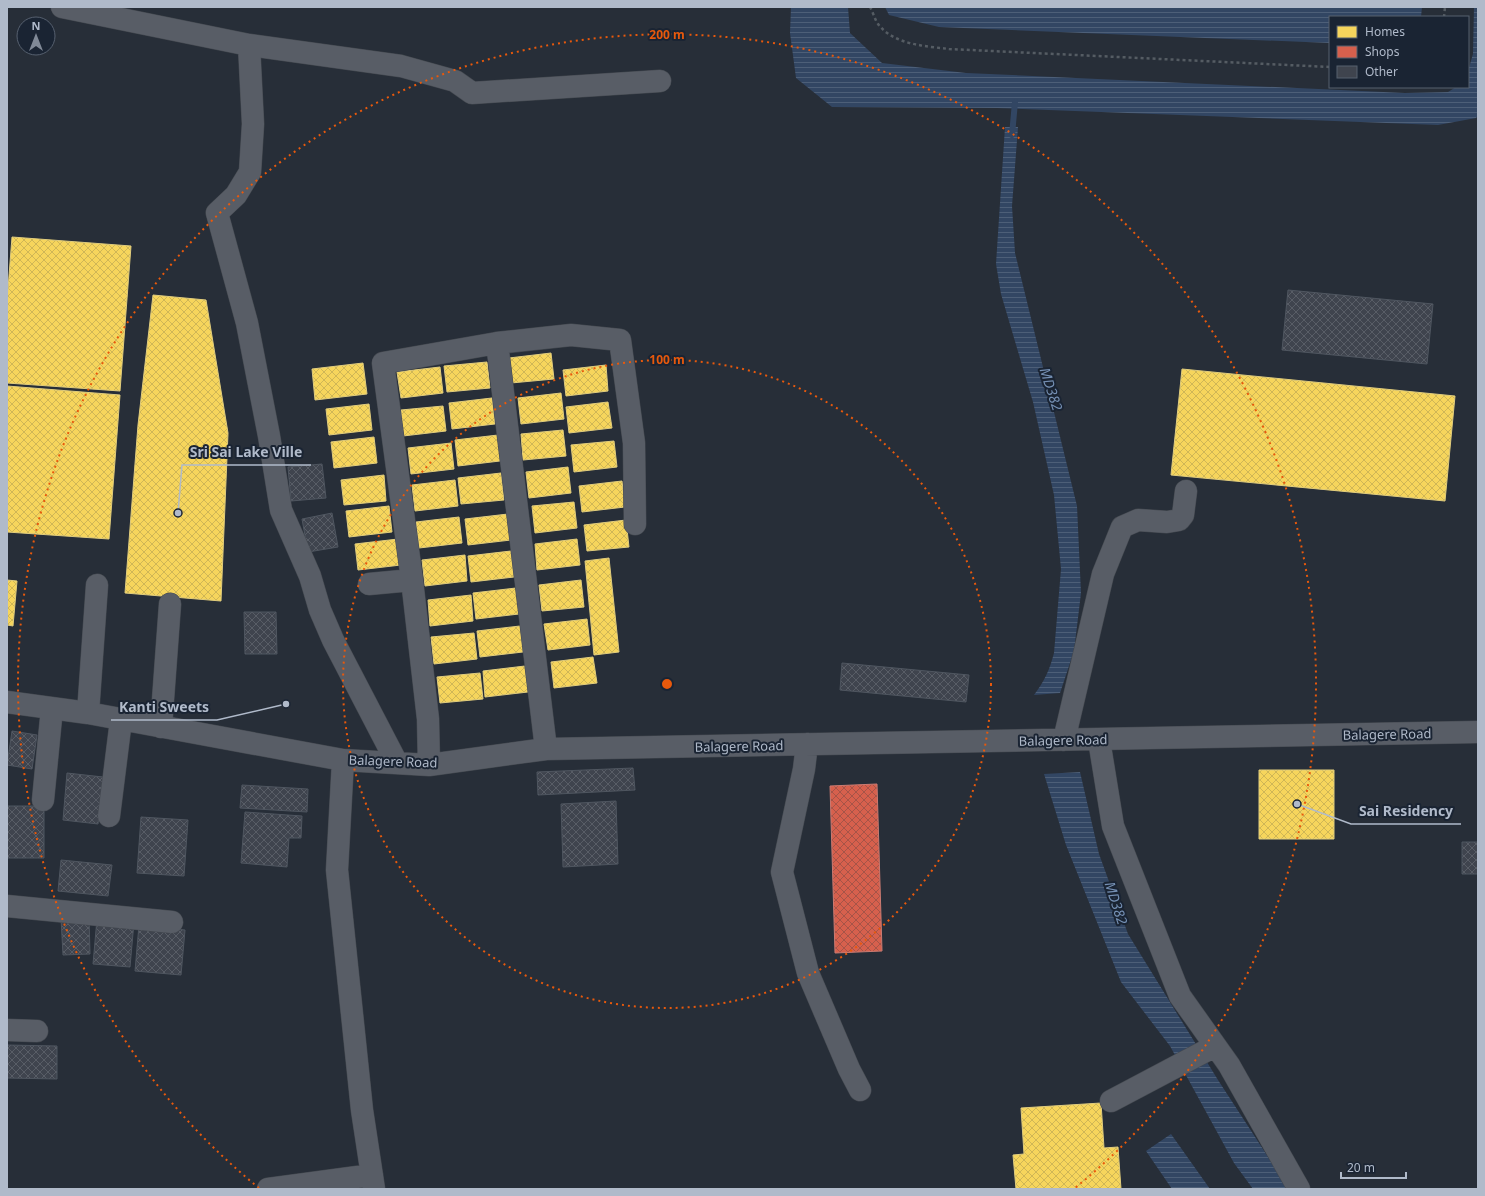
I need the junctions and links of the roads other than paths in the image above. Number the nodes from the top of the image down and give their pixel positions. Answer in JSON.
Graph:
{"nodes":[{"id":1,"x":62,"y":7,"type":"edge"},
{"id":2,"x":248,"y":45,"type":"junction"},
{"id":3,"x":660,"y":81,"type":"dead end"},
{"id":4,"x":497,"y":343,"type":"junction"},
{"id":5,"x":1186,"y":491,"type":"dead end"},
{"id":6,"x":634,"y":524,"type":"dead end"},
{"id":7,"x":412,"y":580,"type":"junction"},
{"id":8,"x":368,"y":584,"type":"dead end"},
{"id":9,"x":97,"y":585,"type":"dead end"},
{"id":10,"x":170,"y":604,"type":"dead end"},
{"id":11,"x":7,"y":702,"type":"edge"},
{"id":12,"x":52,"y":708,"type":"junction"},
{"id":13,"x":88,"y":713,"type":"junction"},
{"id":14,"x":121,"y":720,"type":"junction"},
{"id":15,"x":161,"y":727,"type":"junction"},
{"id":16,"x":1478,"y":732,"type":"edge"},
{"id":17,"x":1064,"y":740,"type":"junction"},
{"id":18,"x":1099,"y":740,"type":"junction"},
{"id":19,"x":807,"y":744,"type":"junction"},
{"id":20,"x":546,"y":749,"type":"junction"},
{"id":21,"x":343,"y":760,"type":"junction"},
{"id":22,"x":397,"y":763,"type":"junction"},
{"id":23,"x":429,"y":765,"type":"junction"},
{"id":24,"x":43,"y":800,"type":"dead end"},
{"id":25,"x":109,"y":816,"type":"dead end"},
{"id":26,"x":7,"y":906,"type":"edge"},
{"id":27,"x":172,"y":922,"type":"dead end"},
{"id":28,"x":7,"y":1030,"type":"edge"},
{"id":29,"x":37,"y":1031,"type":"dead end"},
{"id":30,"x":1210,"y":1049,"type":"junction"},
{"id":31,"x":860,"y":1090,"type":"dead end"},
{"id":32,"x":1111,"y":1100,"type":"dead end"},
{"id":33,"x":373,"y":1182,"type":"edge"},
{"id":34,"x":268,"y":1189,"type":"edge"},
{"id":35,"x":1299,"y":1189,"type":"edge"}],
"edges":[{"from":1,"to":2,"type":"street"},
{"from":2,"to":3,"type":"street"},
{"from":2,"to":22,"type":"street"},
{"from":4,"to":6,"type":"street"},
{"from":4,"to":7,"type":"street"},
{"from":4,"to":20,"type":"street"},
{"from":5,"to":17,"type":"street"},
{"from":7,"to":8,"type":"street"},
{"from":7,"to":23,"type":"street"},
{"from":9,"to":13,"type":"street"},
{"from":10,"to":15,"type":"street"},
{"from":11,"to":12,"type":"street","name":"Balagere Road"},
{"from":12,"to":13,"type":"street","name":"Balagere Road"},
{"from":12,"to":24,"type":"street"},
{"from":13,"to":14,"type":"street","name":"Balagere Road"},
{"from":14,"to":15,"type":"street","name":"Balagere Road"},
{"from":14,"to":25,"type":"street"},
{"from":15,"to":21,"type":"street","name":"Balagere Road"},
{"from":16,"to":18,"type":"street","name":"Balagere Road"},
{"from":17,"to":18,"type":"street","name":"Balagere Road"},
{"from":17,"to":19,"type":"street","name":"Balagere Road"},
{"from":18,"to":30,"type":"street"},
{"from":19,"to":20,"type":"street","name":"Balagere Road"},
{"from":19,"to":31,"type":"street"},
{"from":20,"to":23,"type":"street","name":"Balagere Road"},
{"from":21,"to":22,"type":"street","name":"Balagere Road"},
{"from":21,"to":33,"type":"street"},
{"from":22,"to":23,"type":"street","name":"Balagere Road"},
{"from":26,"to":27,"type":"street"},
{"from":28,"to":29,"type":"street"},
{"from":30,"to":32,"type":"street"},
{"from":30,"to":35,"type":"street"},
{"from":33,"to":34,"type":"street"}]}
